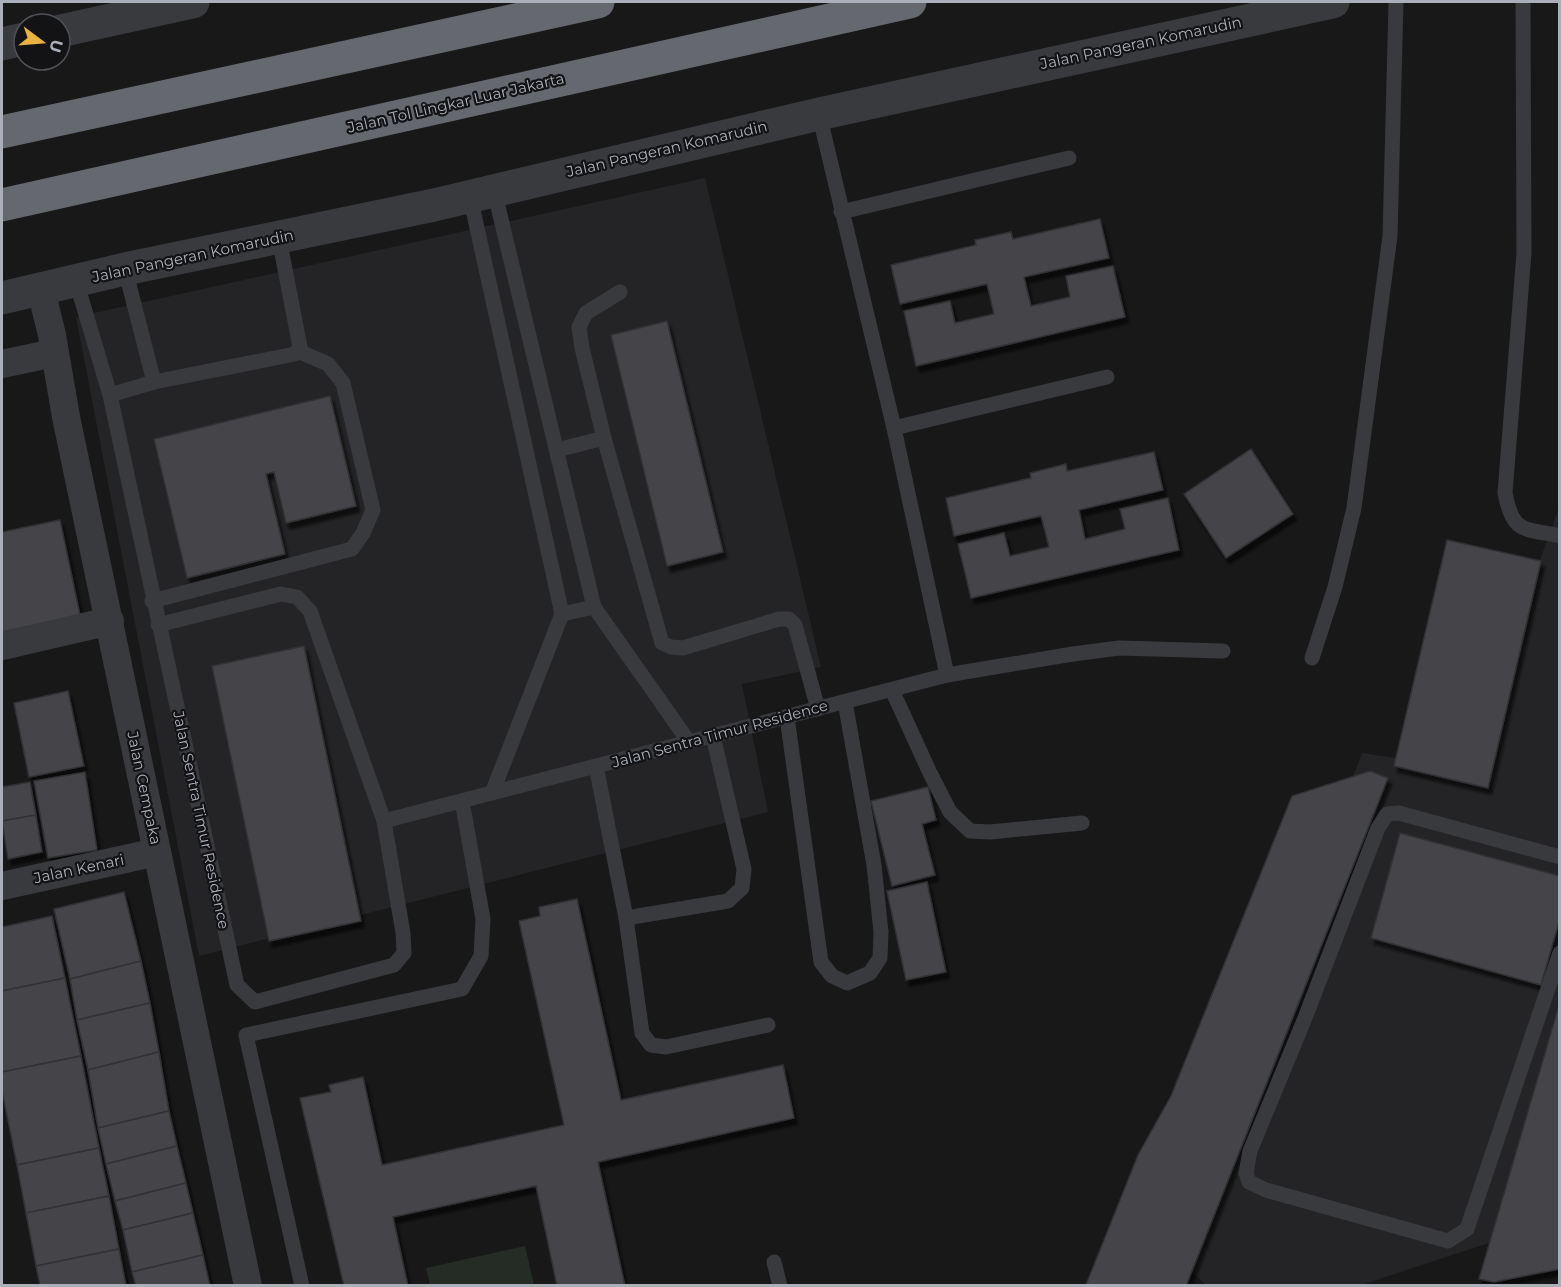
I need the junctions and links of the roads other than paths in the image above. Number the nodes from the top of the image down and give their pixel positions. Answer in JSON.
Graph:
{"nodes":[{"id":1,"x":193,"y":2,"type":"edge"},
{"id":2,"x":598,"y":2,"type":"edge"},
{"id":3,"x":910,"y":2,"type":"edge"},
{"id":4,"x":1333,"y":2,"type":"edge"},
{"id":5,"x":1396,"y":2,"type":"edge"},
{"id":6,"x":1523,"y":2,"type":"edge"},
{"id":7,"x":72,"y":28,"type":"edge"},
{"id":8,"x":819,"y":114,"type":"junction"},
{"id":9,"x":2,"y":132,"type":"edge"},
{"id":10,"x":1070,"y":158,"type":"dead end"},
{"id":11,"x":482,"y":193,"type":"junction"},
{"id":12,"x":2,"y":205,"type":"edge"},
{"id":13,"x":841,"y":212,"type":"junction"},
{"id":14,"x":279,"y":238,"type":"junction"},
{"id":15,"x":125,"y":269,"type":"junction"},
{"id":16,"x":76,"y":281,"type":"junction"},
{"id":17,"x":41,"y":290,"type":"junction"},
{"id":18,"x":620,"y":292,"type":"dead end"},
{"id":19,"x":2,"y":298,"type":"edge"},
{"id":20,"x":298,"y":351,"type":"junction"},
{"id":21,"x":54,"y":353,"type":"junction"},
{"id":22,"x":2,"y":364,"type":"edge"},
{"id":23,"x":1107,"y":377,"type":"dead end"},
{"id":24,"x":154,"y":382,"type":"junction"},
{"id":25,"x":110,"y":395,"type":"junction"},
{"id":26,"x":894,"y":428,"type":"junction"},
{"id":27,"x":604,"y":438,"type":"junction"},
{"id":28,"x":557,"y":450,"type":"junction"},
{"id":29,"x":1560,"y":536,"type":"edge"},
{"id":30,"x":153,"y":601,"type":"junction"},
{"id":31,"x":594,"y":607,"type":"junction"},
{"id":32,"x":562,"y":614,"type":"junction"},
{"id":33,"x":110,"y":621,"type":"junction"},
{"id":34,"x":158,"y":625,"type":"junction"},
{"id":35,"x":2,"y":646,"type":"edge"},
{"id":36,"x":1223,"y":651,"type":"dead end"},
{"id":37,"x":1312,"y":658,"type":"dead end"},
{"id":38,"x":947,"y":675,"type":"junction"},
{"id":39,"x":892,"y":690,"type":"junction"},
{"id":40,"x":845,"y":702,"type":"junction"},
{"id":41,"x":818,"y":709,"type":"junction"},
{"id":42,"x":787,"y":717,"type":"junction"},
{"id":43,"x":713,"y":736,"type":"junction"},
{"id":44,"x":689,"y":742,"type":"junction"},
{"id":45,"x":596,"y":766,"type":"junction"},
{"id":46,"x":492,"y":793,"type":"junction"},
{"id":47,"x":462,"y":801,"type":"junction"},
{"id":48,"x":384,"y":821,"type":"junction"},
{"id":49,"x":1082,"y":823,"type":"dead end"},
{"id":50,"x":157,"y":852,"type":"junction"},
{"id":51,"x":1560,"y":857,"type":"edge"},
{"id":52,"x":2,"y":886,"type":"edge"},
{"id":53,"x":626,"y":918,"type":"junction"},
{"id":54,"x":1560,"y":953,"type":"edge"},
{"id":55,"x":768,"y":1025,"type":"dead end"},
{"id":56,"x":774,"y":1262,"type":"dead end"},
{"id":57,"x":249,"y":1286,"type":"edge"},
{"id":58,"x":302,"y":1286,"type":"edge"},
{"id":59,"x":780,"y":1286,"type":"edge"}],
"edges":[{"from":1,"to":7,"type":"street"},
{"from":2,"to":9,"type":"highway"},
{"from":3,"to":12,"type":"highway","name":"Jalan Tol Lingkar Luar Jakarta"},
{"from":4,"to":8,"type":"street","name":"Jalan Pangeran Komarudin"},
{"from":5,"to":37,"type":"lane"},
{"from":6,"to":29,"type":"lane"},
{"from":8,"to":11,"type":"street","name":"Jalan Pangeran Komarudin"},
{"from":8,"to":13,"type":"lane"},
{"from":10,"to":13,"type":"lane"},
{"from":11,"to":14,"type":"street","name":"Jalan Pangeran Komarudin"},
{"from":11,"to":28,"type":"lane"},
{"from":11,"to":32,"type":"lane"},
{"from":13,"to":26,"type":"lane"},
{"from":14,"to":15,"type":"street","name":"Jalan Pangeran Komarudin"},
{"from":14,"to":20,"type":"lane"},
{"from":15,"to":16,"type":"street","name":"Jalan Pangeran Komarudin"},
{"from":15,"to":24,"type":"lane"},
{"from":16,"to":17,"type":"street","name":"Jalan Pangeran Komarudin"},
{"from":16,"to":25,"type":"lane","name":"Jalan Sentra Timur Residence"},
{"from":17,"to":19,"type":"street","name":"Jalan Pangeran Komarudin"},
{"from":17,"to":21,"type":"street","name":"Jalan Cempaka"},
{"from":18,"to":27,"type":"lane"},
{"from":20,"to":24,"type":"lane"},
{"from":20,"to":30,"type":"lane"},
{"from":21,"to":22,"type":"street"},
{"from":21,"to":33,"type":"street","name":"Jalan Cempaka"},
{"from":23,"to":26,"type":"lane"},
{"from":24,"to":25,"type":"lane"},
{"from":25,"to":30,"type":"lane","name":"Jalan Sentra Timur Residence"},
{"from":26,"to":38,"type":"lane"},
{"from":27,"to":28,"type":"lane"},
{"from":27,"to":41,"type":"lane"},
{"from":28,"to":31,"type":"lane"},
{"from":30,"to":34,"type":"lane","name":"Jalan Sentra Timur Residence"},
{"from":31,"to":32,"type":"lane"},
{"from":31,"to":44,"type":"lane"},
{"from":32,"to":46,"type":"lane"},
{"from":33,"to":35,"type":"street"},
{"from":33,"to":50,"type":"street","name":"Jalan Cempaka"},
{"from":34,"to":48,"type":"lane"},
{"from":34,"to":48,"type":"lane","name":"Jalan Sentra Timur Residence"},
{"from":36,"to":38,"type":"lane","name":"Jalan Sentra Timur Residence"},
{"from":38,"to":39,"type":"lane","name":"Jalan Sentra Timur Residence"},
{"from":39,"to":40,"type":"lane","name":"Jalan Sentra Timur Residence"},
{"from":39,"to":49,"type":"lane"},
{"from":40,"to":41,"type":"lane","name":"Jalan Sentra Timur Residence"},
{"from":40,"to":42,"type":"lane"},
{"from":41,"to":42,"type":"lane","name":"Jalan Sentra Timur Residence"},
{"from":42,"to":43,"type":"lane","name":"Jalan Sentra Timur Residence"},
{"from":43,"to":44,"type":"lane","name":"Jalan Sentra Timur Residence"},
{"from":43,"to":53,"type":"lane"},
{"from":44,"to":45,"type":"lane","name":"Jalan Sentra Timur Residence"},
{"from":45,"to":46,"type":"lane","name":"Jalan Sentra Timur Residence"},
{"from":45,"to":53,"type":"lane"},
{"from":46,"to":47,"type":"lane","name":"Jalan Sentra Timur Residence"},
{"from":47,"to":48,"type":"lane","name":"Jalan Sentra Timur Residence"},
{"from":47,"to":58,"type":"lane"},
{"from":50,"to":52,"type":"street","name":"Jalan Kenari"},
{"from":50,"to":57,"type":"street","name":"Jalan Cempaka"},
{"from":51,"to":54,"type":"lane"},
{"from":53,"to":55,"type":"lane"},
{"from":56,"to":59,"type":"lane"}]}
